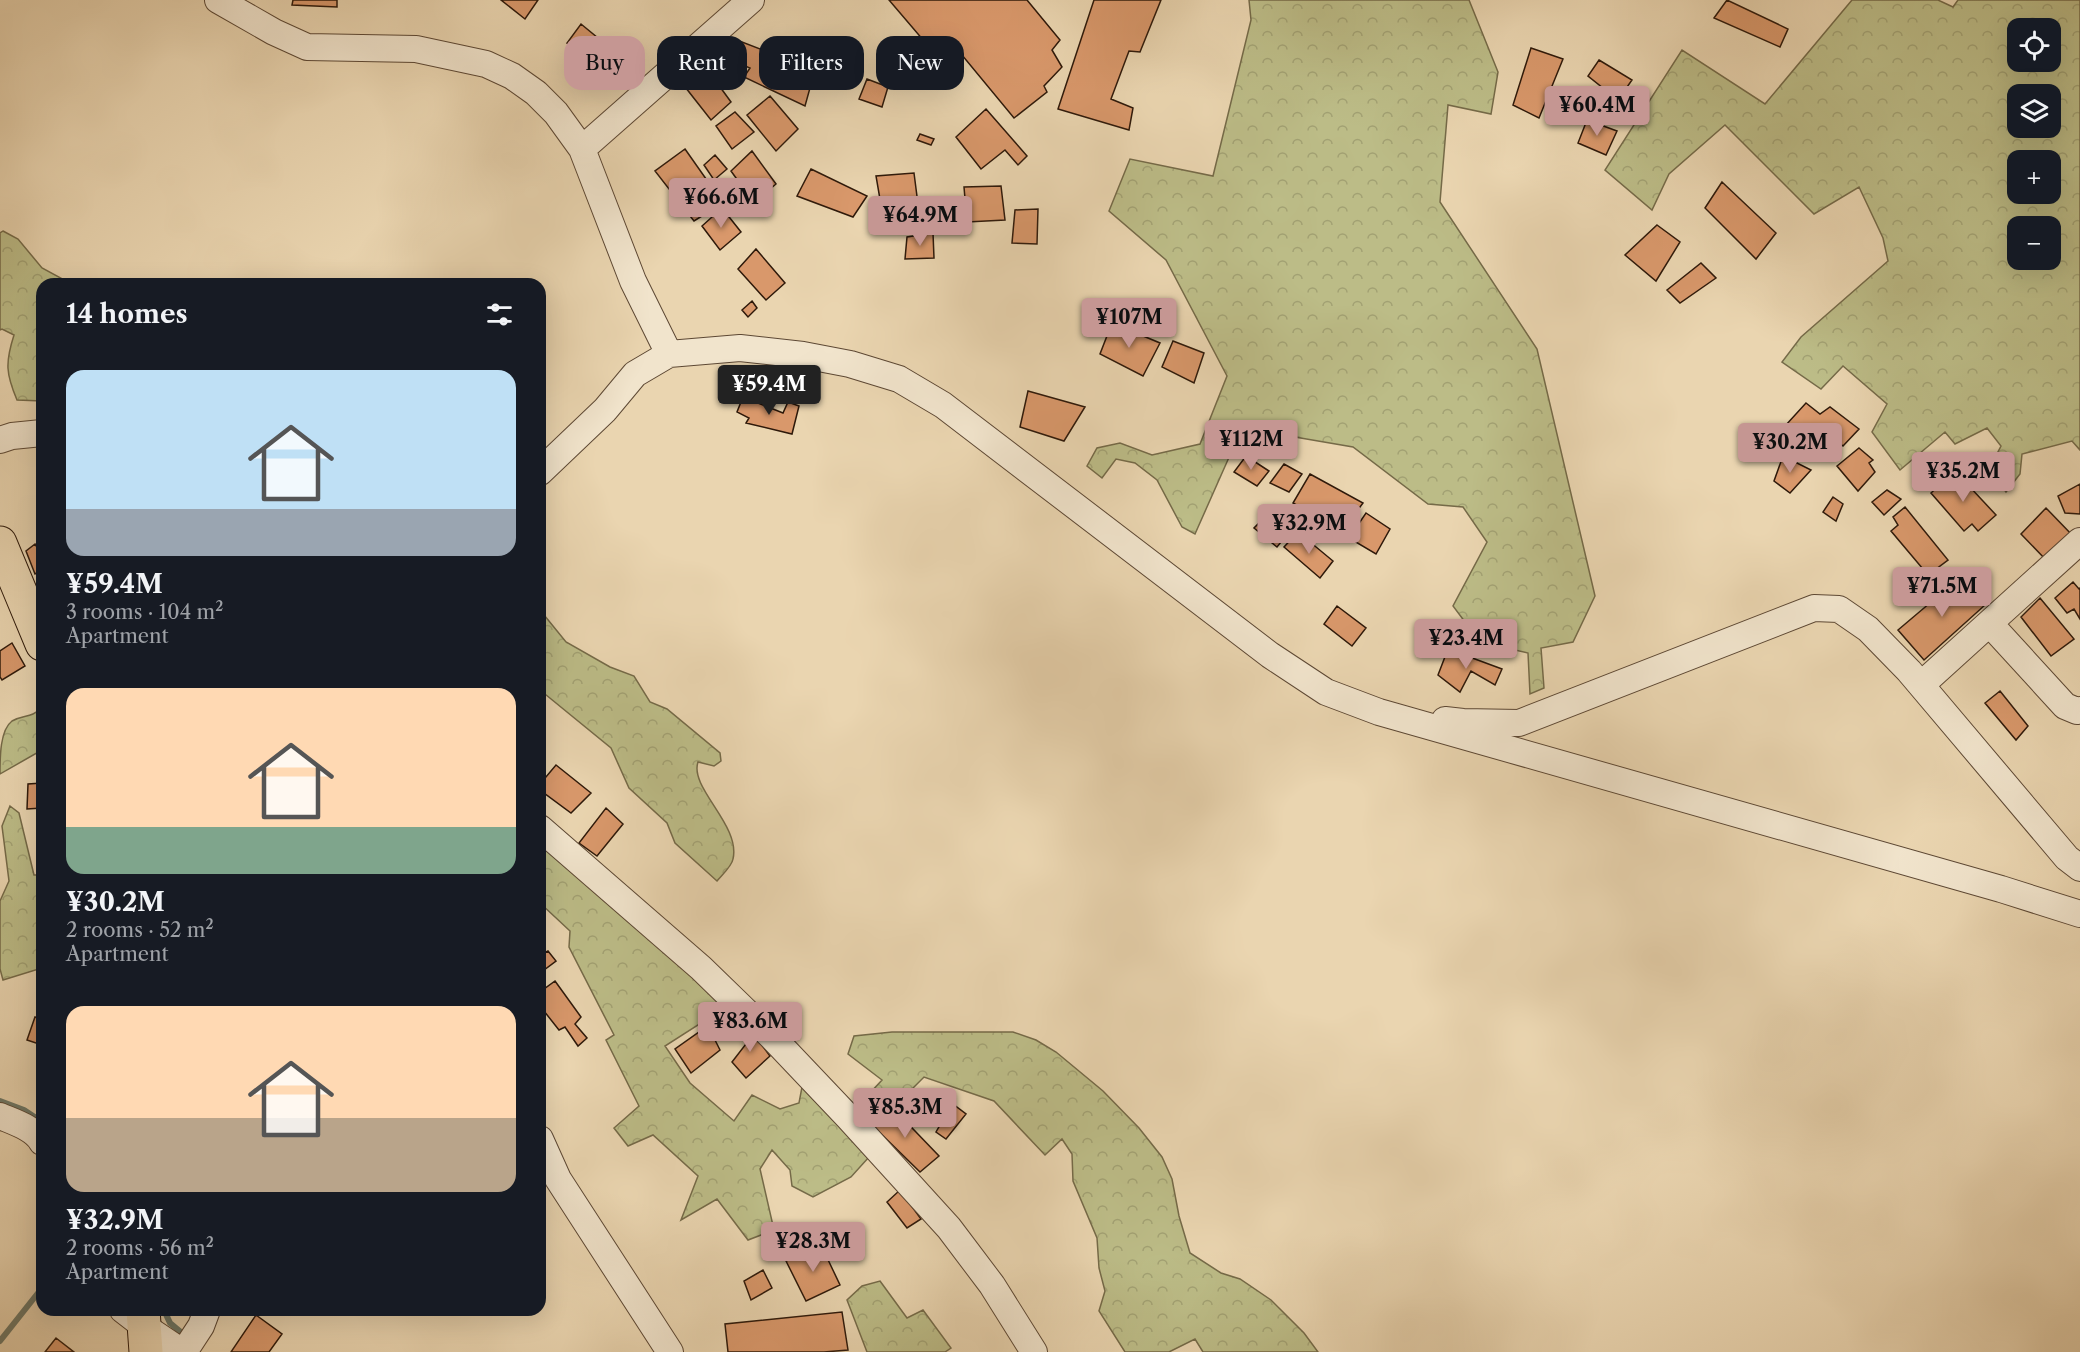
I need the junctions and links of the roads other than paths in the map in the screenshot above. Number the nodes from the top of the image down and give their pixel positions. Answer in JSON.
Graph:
{"nodes":[{"id":1,"x":219,"y":0,"type":"edge"},
{"id":2,"x":751,"y":0,"type":"edge"},
{"id":3,"x":582,"y":149,"type":"junction"},
{"id":4,"x":669,"y":354,"type":"junction"},
{"id":5,"x":36,"y":434,"type":"edge"},
{"id":6,"x":0,"y":440,"type":"edge"},
{"id":7,"x":546,"y":466,"type":"edge"},
{"id":8,"x":2080,"y":541,"type":"edge"},
{"id":9,"x":0,"y":543,"type":"edge"},
{"id":10,"x":1990,"y":624,"type":"junction"},
{"id":11,"x":36,"y":630,"type":"edge"},
{"id":12,"x":1921,"y":685,"type":"junction"},
{"id":13,"x":2080,"y":710,"type":"edge"},
{"id":14,"x":1380,"y":712,"type":"junction"},
{"id":15,"x":546,"y":833,"type":"edge"},
{"id":16,"x":2080,"y":868,"type":"edge"},
{"id":17,"x":2080,"y":914,"type":"edge"},
{"id":18,"x":0,"y":1116,"type":"edge"},
{"id":19,"x":36,"y":1135,"type":"edge"},
{"id":20,"x":546,"y":1152,"type":"edge"},
{"id":21,"x":139,"y":1325,"type":"edge"},
{"id":22,"x":191,"y":1339,"type":"edge"},
{"id":23,"x":670,"y":1352,"type":"edge"},
{"id":24,"x":1034,"y":1352,"type":"edge"}],
"edges":[{"from":1,"to":3,"type":"street"},
{"from":2,"to":3,"type":"street"},
{"from":3,"to":4,"type":"street"},
{"from":4,"to":7,"type":"street"},
{"from":4,"to":14,"type":"street"},
{"from":5,"to":6,"type":"street"},
{"from":8,"to":10,"type":"street"},
{"from":9,"to":11,"type":"main road"},
{"from":10,"to":12,"type":"street"},
{"from":10,"to":13,"type":"street"},
{"from":12,"to":14,"type":"street"},
{"from":12,"to":16,"type":"street"},
{"from":14,"to":17,"type":"street"},
{"from":15,"to":24,"type":"street"},
{"from":18,"to":19,"type":"street"},
{"from":20,"to":23,"type":"street"},
{"from":21,"to":22,"type":"street"}]}
